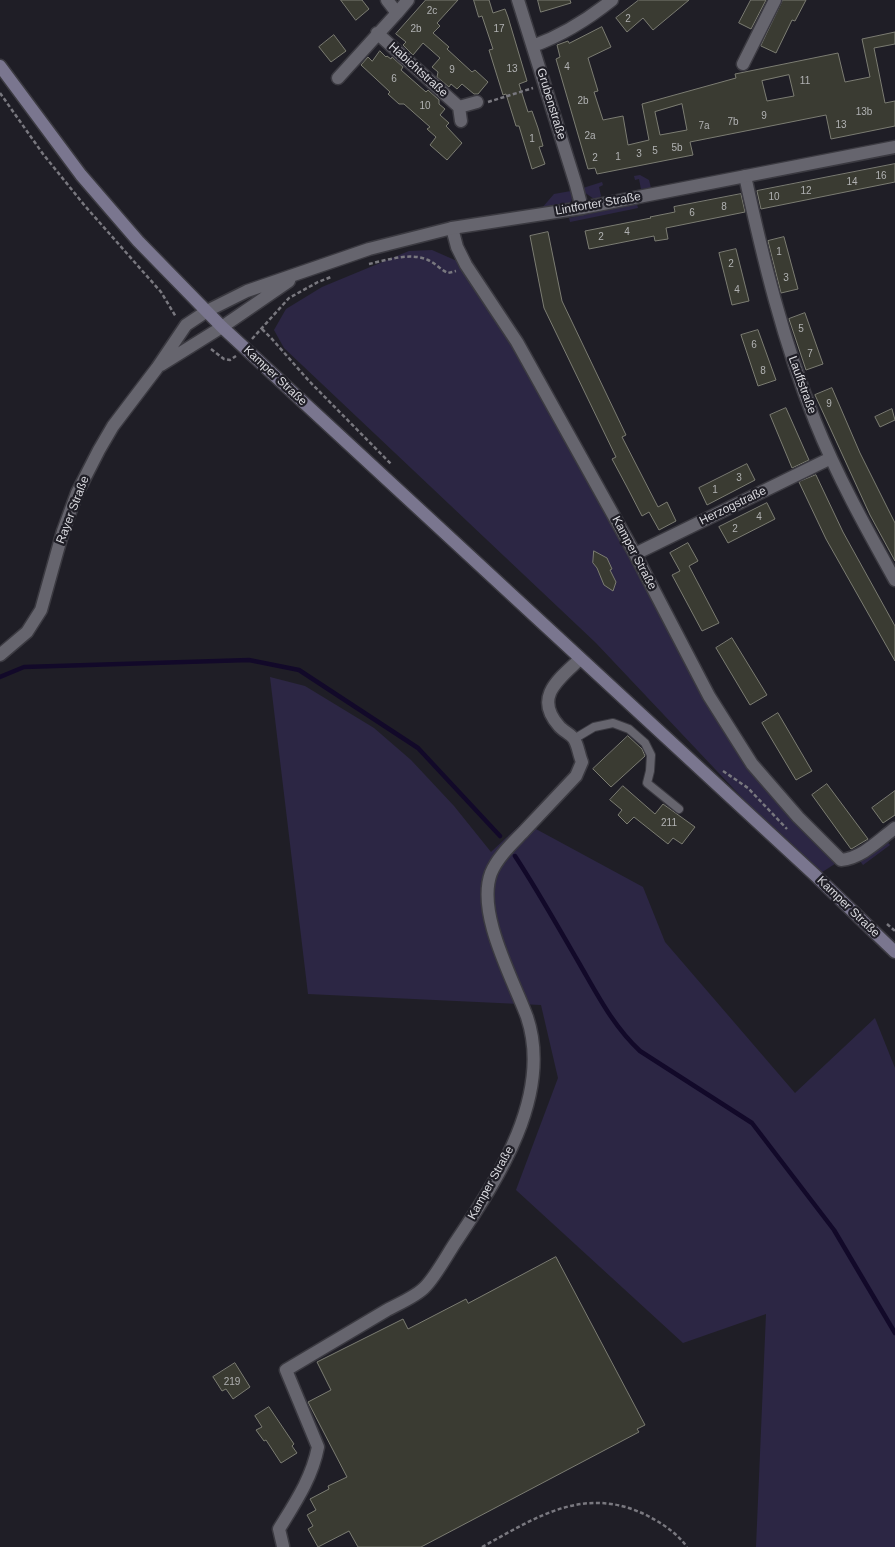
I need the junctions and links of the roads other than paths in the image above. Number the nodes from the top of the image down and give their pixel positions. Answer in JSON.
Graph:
{"nodes":[{"id":1,"x":387,"y":0,"type":"edge"},
{"id":2,"x":408,"y":0,"type":"edge"},
{"id":3,"x":518,"y":0,"type":"edge"},
{"id":4,"x":612,"y":0,"type":"edge"},
{"id":5,"x":775,"y":0,"type":"edge"},
{"id":6,"x":397,"y":13,"type":"junction"},
{"id":7,"x":377,"y":33,"type":"junction"},
{"id":8,"x":533,"y":46,"type":"junction"},
{"id":9,"x":743,"y":64,"type":"dead end"},
{"id":10,"x":0,"y":66,"type":"edge"},
{"id":11,"x":338,"y":78,"type":"dead end"},
{"id":12,"x":477,"y":102,"type":"road end"},
{"id":13,"x":459,"y":107,"type":"junction"},
{"id":14,"x":461,"y":121,"type":"dead end"},
{"id":15,"x":895,"y":146,"type":"edge"},
{"id":16,"x":745,"y":176,"type":"junction"},
{"id":17,"x":582,"y":208,"type":"junction"},
{"id":18,"x":452,"y":228,"type":"junction"},
{"id":19,"x":303,"y":272,"type":"junction"},
{"id":20,"x":207,"y":311,"type":"junction"},
{"id":21,"x":222,"y":327,"type":"junction"},
{"id":22,"x":157,"y":368,"type":"junction"},
{"id":23,"x":831,"y":458,"type":"junction"},
{"id":24,"x":635,"y":554,"type":"junction"},
{"id":25,"x":895,"y":580,"type":"edge"},
{"id":26,"x":0,"y":655,"type":"edge"},
{"id":27,"x":580,"y":659,"type":"junction"},
{"id":28,"x":574,"y":739,"type":"junction"},
{"id":29,"x":679,"y":808,"type":"dead end"},
{"id":30,"x":895,"y":828,"type":"edge"},
{"id":31,"x":895,"y":952,"type":"edge"},
{"id":32,"x":283,"y":1546,"type":"edge"}],
"edges":[{"from":1,"to":6,"type":"street"},
{"from":2,"to":6,"type":"street"},
{"from":3,"to":8,"type":"street","name":"Grubenstraße"},
{"from":4,"to":8,"type":"street"},
{"from":5,"to":9,"type":"street"},
{"from":6,"to":7,"type":"street"},
{"from":7,"to":11,"type":"street"},
{"from":7,"to":13,"type":"street","name":"Habichtstraße"},
{"from":8,"to":17,"type":"street","name":"Grubenstraße"},
{"from":10,"to":20,"type":"main road","name":"Kamper Straße"},
{"from":12,"to":13,"type":"street","name":"Habichtstraße"},
{"from":13,"to":14,"type":"street","name":"Habichtstraße"},
{"from":15,"to":16,"type":"street","name":"Lintforter Straße"},
{"from":16,"to":17,"type":"street","name":"Lintforter Straße"},
{"from":16,"to":23,"type":"street","name":"Lauffstraße"},
{"from":17,"to":18,"type":"street","name":"Lintforter Straße"},
{"from":18,"to":19,"type":"street","name":"Lintforter Straße"},
{"from":18,"to":24,"type":"street","name":"Kamper Straße"},
{"from":19,"to":20,"type":"street","name":"Lintforter Straße"},
{"from":19,"to":21,"type":"street","name":"Lintforter Straße"},
{"from":20,"to":21,"type":"main road","name":"Kamper Straße"},
{"from":20,"to":22,"type":"street","name":"Rayer Straße"},
{"from":21,"to":22,"type":"street","name":"Rayer Straße"},
{"from":21,"to":27,"type":"main road","name":"Kamper Straße"},
{"from":22,"to":26,"type":"street","name":"Rayer Straße"},
{"from":23,"to":24,"type":"street","name":"Herzogstraße"},
{"from":23,"to":25,"type":"street","name":"Lauffstraße"},
{"from":24,"to":30,"type":"street","name":"Kamper Straße"},
{"from":27,"to":28,"type":"street","name":"Kamper Straße"},
{"from":27,"to":31,"type":"main road","name":"Kamper Straße"},
{"from":28,"to":29,"type":"lane"},
{"from":28,"to":32,"type":"street","name":"Kamper Straße"}]}
